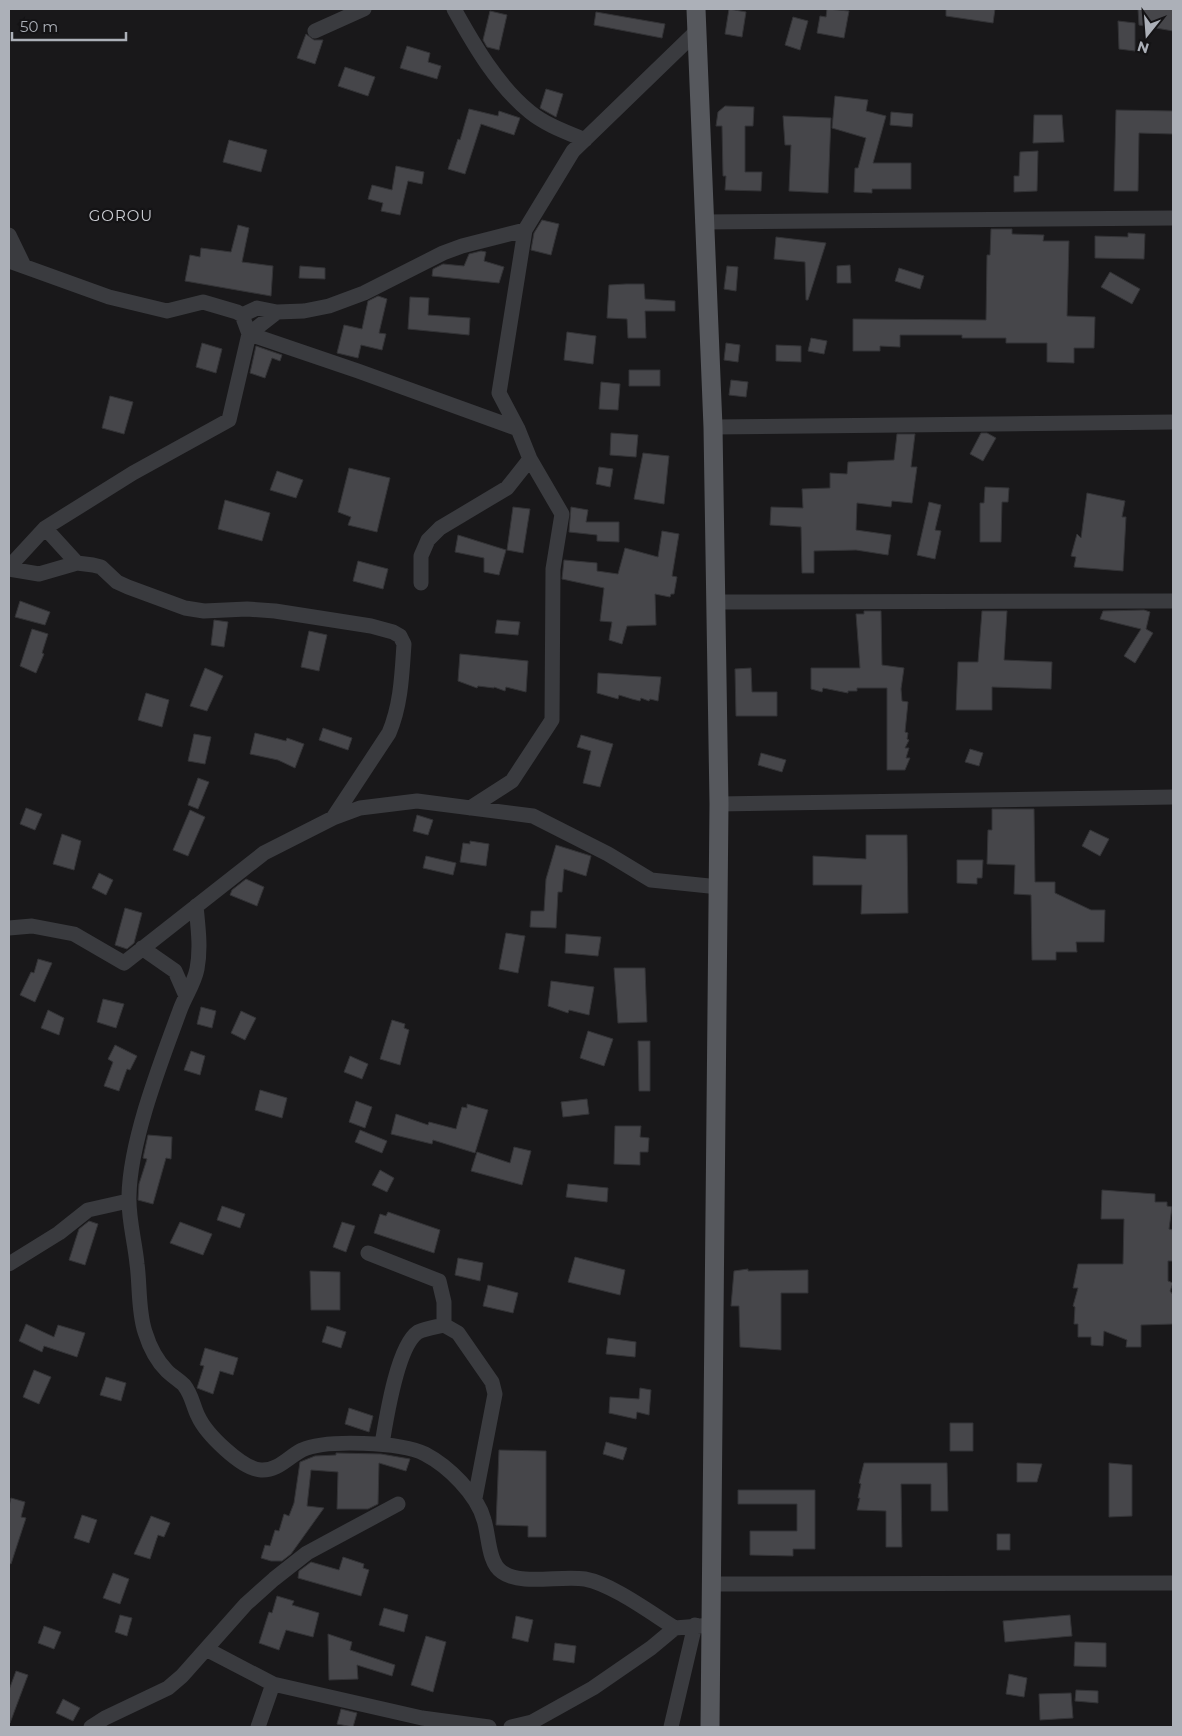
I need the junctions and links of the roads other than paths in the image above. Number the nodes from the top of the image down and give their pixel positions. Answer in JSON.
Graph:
{"nodes":[{"id":1,"x":364,"y":9,"type":"edge"},
{"id":2,"x":454,"y":9,"type":"edge"},
{"id":3,"x":696,"y":9,"type":"edge"},
{"id":4,"x":315,"y":31,"type":"dead end"},
{"id":5,"x":697,"y":31,"type":"junction"},
{"id":6,"x":585,"y":140,"type":"junction"},
{"id":7,"x":1173,"y":218,"type":"edge"},
{"id":8,"x":703,"y":222,"type":"junction"},
{"id":9,"x":525,"y":230,"type":"junction"},
{"id":10,"x":9,"y":235,"type":"edge"},
{"id":11,"x":9,"y":261,"type":"edge"},
{"id":12,"x":24,"y":266,"type":"junction"},
{"id":13,"x":277,"y":312,"type":"junction"},
{"id":14,"x":242,"y":315,"type":"junction"},
{"id":15,"x":249,"y":334,"type":"junction"},
{"id":16,"x":1173,"y":422,"type":"edge"},
{"id":17,"x":713,"y":427,"type":"junction"},
{"id":18,"x":518,"y":429,"type":"junction"},
{"id":19,"x":530,"y":459,"type":"junction"},
{"id":20,"x":45,"y":528,"type":"junction"},
{"id":21,"x":77,"y":563,"type":"junction"},
{"id":22,"x":9,"y":568,"type":"edge"},
{"id":23,"x":421,"y":583,"type":"dead end"},
{"id":24,"x":1173,"y":601,"type":"edge"},
{"id":25,"x":715,"y":602,"type":"junction"},
{"id":26,"x":1173,"y":797,"type":"edge"},
{"id":27,"x":719,"y":804,"type":"junction"},
{"id":28,"x":470,"y":808,"type":"junction"},
{"id":29,"x":333,"y":818,"type":"junction"},
{"id":30,"x":719,"y":887,"type":"junction"},
{"id":31,"x":196,"y":906,"type":"junction"},
{"id":32,"x":9,"y":928,"type":"edge"},
{"id":33,"x":142,"y":948,"type":"junction"},
{"id":34,"x":186,"y":996,"type":"junction"},
{"id":35,"x":128,"y":1200,"type":"junction"},
{"id":36,"x":368,"y":1253,"type":"dead end"},
{"id":37,"x":9,"y":1264,"type":"edge"},
{"id":38,"x":444,"y":1325,"type":"junction"},
{"id":39,"x":382,"y":1444,"type":"junction"},
{"id":40,"x":475,"y":1498,"type":"junction"},
{"id":41,"x":398,"y":1504,"type":"dead end"},
{"id":42,"x":1173,"y":1583,"type":"edge"},
{"id":43,"x":712,"y":1584,"type":"junction"},
{"id":44,"x":704,"y":1625,"type":"junction"},
{"id":45,"x":675,"y":1628,"type":"junction"},
{"id":46,"x":206,"y":1649,"type":"junction"},
{"id":47,"x":273,"y":1684,"type":"junction"},
{"id":48,"x":91,"y":1727,"type":"edge"},
{"id":49,"x":258,"y":1727,"type":"edge"},
{"id":50,"x":490,"y":1727,"type":"edge"},
{"id":51,"x":511,"y":1727,"type":"edge"},
{"id":52,"x":671,"y":1727,"type":"edge"},
{"id":53,"x":710,"y":1727,"type":"edge"}],
"edges":[{"from":1,"to":4,"type":"street"},
{"from":2,"to":6,"type":"street"},
{"from":3,"to":5,"type":"main road"},
{"from":5,"to":6,"type":"street"},
{"from":5,"to":8,"type":"main road"},
{"from":6,"to":9,"type":"street"},
{"from":7,"to":8,"type":"street"},
{"from":8,"to":17,"type":"main road"},
{"from":9,"to":13,"type":"street"},
{"from":9,"to":18,"type":"street"},
{"from":10,"to":12,"type":"street"},
{"from":11,"to":12,"type":"street"},
{"from":12,"to":14,"type":"street"},
{"from":13,"to":14,"type":"street"},
{"from":13,"to":15,"type":"street"},
{"from":14,"to":15,"type":"street"},
{"from":15,"to":18,"type":"street"},
{"from":15,"to":20,"type":"street"},
{"from":16,"to":17,"type":"street"},
{"from":17,"to":25,"type":"main road"},
{"from":18,"to":19,"type":"street"},
{"from":19,"to":23,"type":"street"},
{"from":19,"to":28,"type":"street"},
{"from":20,"to":21,"type":"street"},
{"from":20,"to":22,"type":"street"},
{"from":21,"to":22,"type":"street"},
{"from":21,"to":29,"type":"street"},
{"from":24,"to":25,"type":"street"},
{"from":25,"to":27,"type":"main road"},
{"from":26,"to":27,"type":"street"},
{"from":27,"to":30,"type":"main road"},
{"from":28,"to":29,"type":"street"},
{"from":28,"to":30,"type":"street"},
{"from":29,"to":31,"type":"street"},
{"from":30,"to":43,"type":"main road"},
{"from":31,"to":33,"type":"street"},
{"from":31,"to":34,"type":"street"},
{"from":32,"to":33,"type":"street"},
{"from":33,"to":34,"type":"street"},
{"from":34,"to":35,"type":"street"},
{"from":35,"to":37,"type":"street"},
{"from":35,"to":39,"type":"street"},
{"from":36,"to":38,"type":"street"},
{"from":38,"to":39,"type":"street"},
{"from":38,"to":40,"type":"street"},
{"from":39,"to":40,"type":"street"},
{"from":40,"to":45,"type":"street"},
{"from":41,"to":46,"type":"street"},
{"from":42,"to":43,"type":"street"},
{"from":43,"to":44,"type":"main road"},
{"from":44,"to":45,"type":"street"},
{"from":44,"to":52,"type":"street"},
{"from":44,"to":53,"type":"main road"},
{"from":45,"to":51,"type":"street"},
{"from":46,"to":47,"type":"street"},
{"from":46,"to":48,"type":"street"},
{"from":47,"to":49,"type":"street"},
{"from":47,"to":50,"type":"street"}]}
